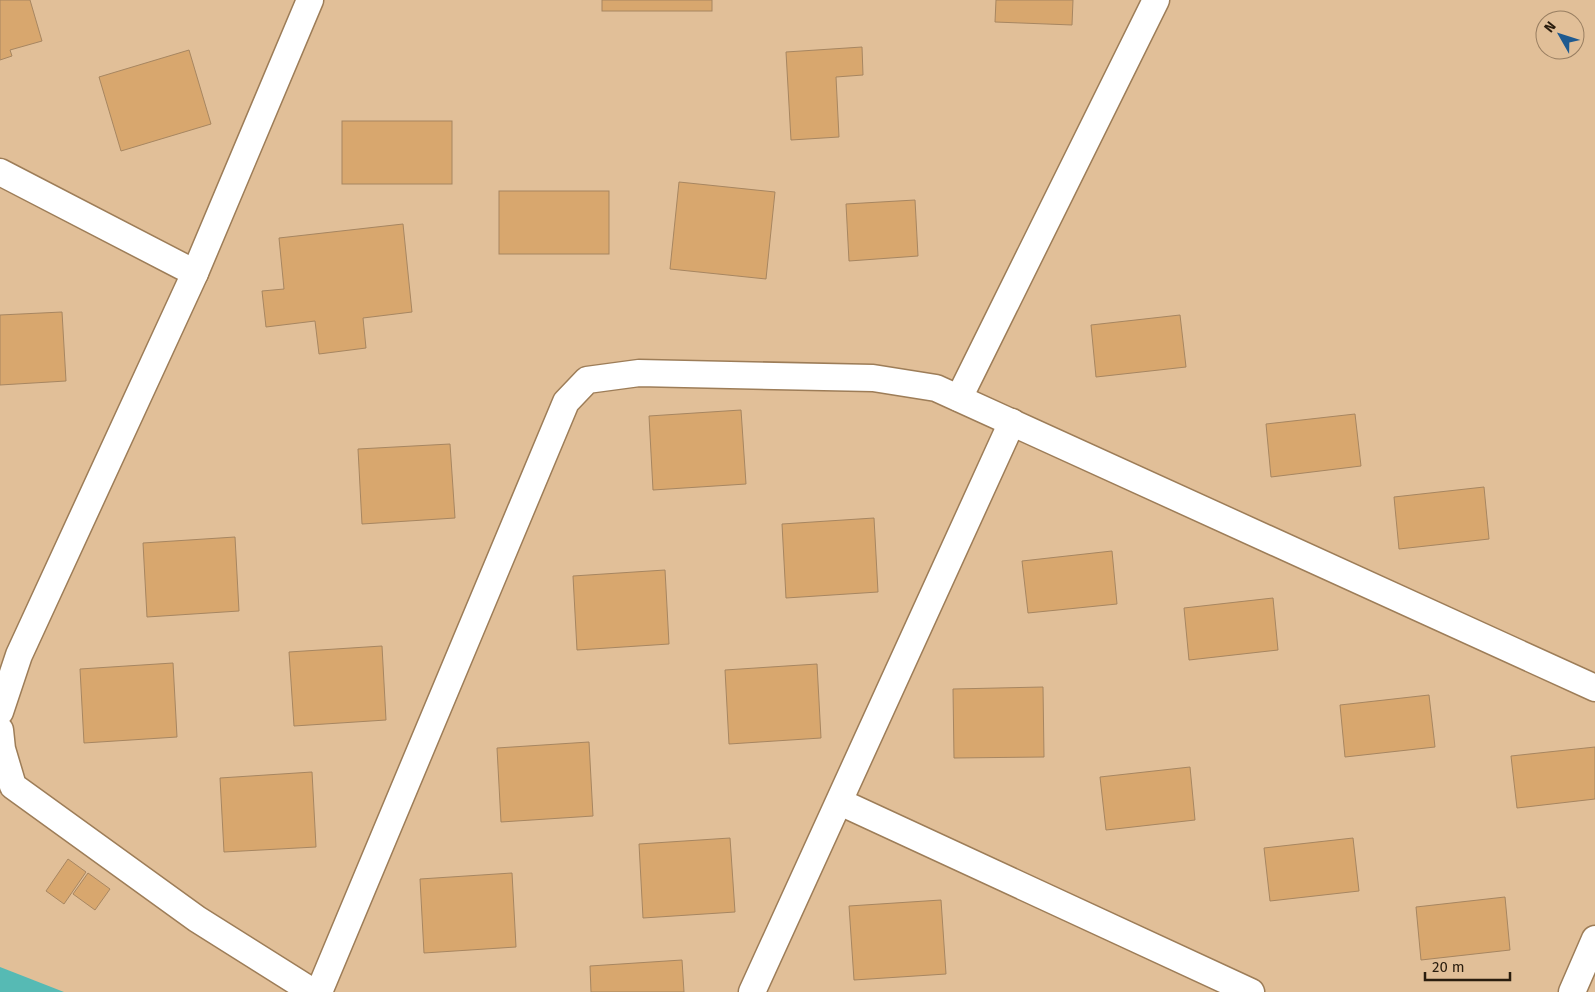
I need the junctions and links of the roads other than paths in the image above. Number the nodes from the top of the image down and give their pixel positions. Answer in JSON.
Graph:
{"nodes":[{"id":1,"x":310,"y":0,"type":"edge"},
{"id":2,"x":1156,"y":0,"type":"edge"},
{"id":3,"x":0,"y":172,"type":"edge"},
{"id":4,"x":196,"y":272,"type":"junction"},
{"id":5,"x":959,"y":398,"type":"junction"},
{"id":6,"x":1012,"y":422,"type":"junction"},
{"id":7,"x":1595,"y":688,"type":"edge"},
{"id":8,"x":0,"y":712,"type":"edge"},
{"id":9,"x":0,"y":730,"type":"edge"},
{"id":10,"x":6,"y":786,"type":"edge"},
{"id":11,"x":840,"y":802,"type":"junction"},
{"id":12,"x":1595,"y":940,"type":"edge"},
{"id":13,"x":313,"y":992,"type":"edge"},
{"id":14,"x":319,"y":992,"type":"edge"},
{"id":15,"x":752,"y":992,"type":"edge"},
{"id":16,"x":1251,"y":992,"type":"edge"},
{"id":17,"x":1572,"y":992,"type":"edge"}],
"edges":[{"from":1,"to":4,"type":"street"},
{"from":2,"to":5,"type":"street"},
{"from":3,"to":4,"type":"street"},
{"from":4,"to":8,"type":"street"},
{"from":5,"to":6,"type":"street"},
{"from":5,"to":14,"type":"street"},
{"from":6,"to":7,"type":"street"},
{"from":6,"to":11,"type":"street"},
{"from":9,"to":10,"type":"street"},
{"from":10,"to":13,"type":"street"},
{"from":11,"to":15,"type":"street"},
{"from":11,"to":16,"type":"street"},
{"from":12,"to":17,"type":"street"}]}
